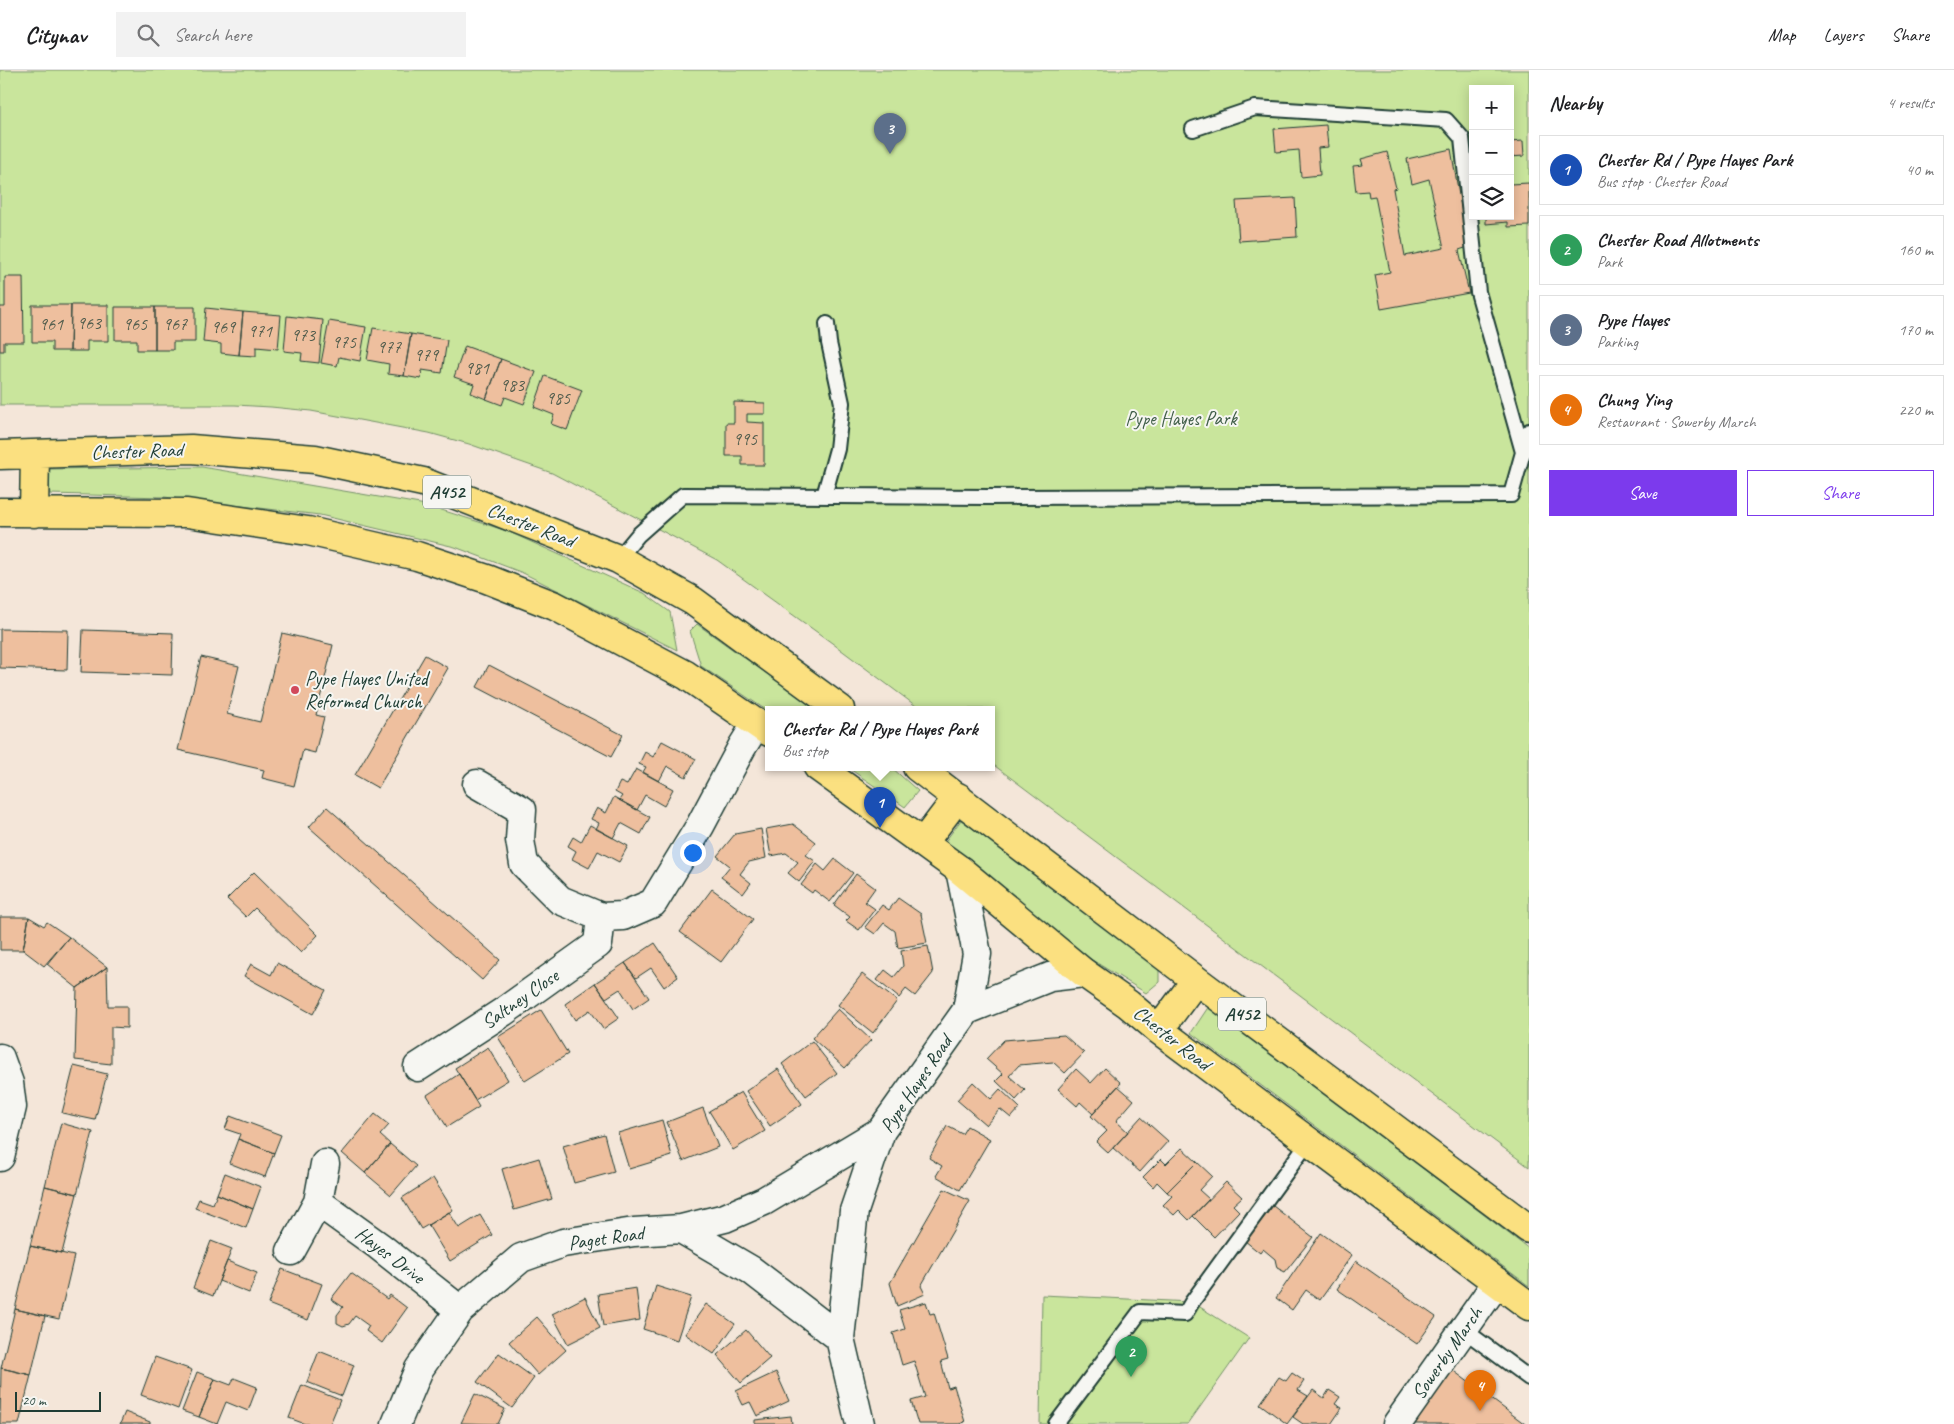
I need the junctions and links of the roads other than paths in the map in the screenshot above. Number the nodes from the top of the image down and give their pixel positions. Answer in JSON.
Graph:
{"nodes":[{"id":1,"x":1193,"y":130,"type":"dead end"},
{"id":2,"x":827,"y":324,"type":"dead end"},
{"id":3,"x":1529,"y":431,"type":"edge"},
{"id":4,"x":1523,"y":453,"type":"junction"},
{"id":5,"x":35,"y":454,"type":"junction"},
{"id":6,"x":0,"y":455,"type":"edge"},
{"id":7,"x":824,"y":496,"type":"junction"},
{"id":8,"x":0,"y":512,"type":"edge"},
{"id":9,"x":34,"y":513,"type":"junction"},
{"id":10,"x":618,"y":559,"type":"junction"},
{"id":11,"x":836,"y":706,"type":"edge"},
{"id":12,"x":763,"y":728,"type":"edge"},
{"id":13,"x":824,"y":771,"type":"edge"},
{"id":14,"x":922,"y":771,"type":"edge"},
{"id":15,"x":477,"y":784,"type":"dead end"},
{"id":16,"x":958,"y":797,"type":"junction"},
{"id":17,"x":924,"y":843,"type":"junction"},
{"id":18,"x":960,"y":870,"type":"junction"},
{"id":19,"x":602,"y":917,"type":"junction"},
{"id":20,"x":1084,"y":973,"type":"junction"},
{"id":21,"x":1196,"y":980,"type":"junction"},
{"id":22,"x":967,"y":1010,"type":"junction"},
{"id":23,"x":1159,"y":1030,"type":"junction"},
{"id":24,"x":0,"y":1058,"type":"edge"},
{"id":25,"x":418,"y":1067,"type":"dead end"},
{"id":26,"x":881,"y":1131,"type":"junction"},
{"id":27,"x":1309,"y":1141,"type":"junction"},
{"id":28,"x":0,"y":1157,"type":"edge"},
{"id":29,"x":325,"y":1164,"type":"dead end"},
{"id":30,"x":318,"y":1202,"type":"junction"},
{"id":31,"x":681,"y":1229,"type":"junction"},
{"id":32,"x":1529,"y":1229,"type":"edge"},
{"id":33,"x":291,"y":1251,"type":"dead end"},
{"id":34,"x":1497,"y":1282,"type":"junction"},
{"id":35,"x":1529,"y":1306,"type":"edge"},
{"id":36,"x":460,"y":1310,"type":"junction"},
{"id":37,"x":1464,"y":1330,"type":"junction"},
{"id":38,"x":840,"y":1338,"type":"junction"},
{"id":39,"x":1529,"y":1378,"type":"edge"},
{"id":40,"x":396,"y":1424,"type":"edge"},
{"id":41,"x":860,"y":1424,"type":"edge"},
{"id":42,"x":1056,"y":1424,"type":"edge"},
{"id":43,"x":1397,"y":1424,"type":"edge"}],
"edges":[{"from":1,"to":4,"type":"lane"},
{"from":2,"to":7,"type":"lane"},
{"from":3,"to":4,"type":"lane"},
{"from":4,"to":7,"type":"lane"},
{"from":5,"to":6,"type":"highway","name":"Chester Road","number":"A452"},
{"from":5,"to":9,"type":"highway"},
{"from":5,"to":10,"type":"highway","name":"Chester Road","number":"A452"},
{"from":7,"to":10,"type":"lane"},
{"from":8,"to":9,"type":"highway"},
{"from":9,"to":12,"type":"highway"},
{"from":10,"to":11,"type":"highway","name":"Chester Road","number":"A452"},
{"from":12,"to":19,"type":"street"},
{"from":13,"to":17,"type":"highway","name":"Chester Road"},
{"from":14,"to":16,"type":"highway","number":"A452"},
{"from":15,"to":19,"type":"street"},
{"from":16,"to":17,"type":"highway"},
{"from":16,"to":21,"type":"highway","number":"A452"},
{"from":17,"to":18,"type":"highway","name":"Chester Road"},
{"from":18,"to":20,"type":"highway","name":"Chester Road"},
{"from":18,"to":22,"type":"street","name":"Pype Hayes Road"},
{"from":19,"to":25,"type":"street","name":"Saltney Close"},
{"from":20,"to":22,"type":"street"},
{"from":20,"to":23,"type":"highway","name":"Chester Road"},
{"from":21,"to":23,"type":"highway"},
{"from":21,"to":32,"type":"highway","number":"A452"},
{"from":22,"to":26,"type":"street","name":"Pype Hayes Road"},
{"from":23,"to":27,"type":"highway","name":"Chester Road"},
{"from":24,"to":28,"type":"street"},
{"from":26,"to":31,"type":"street","name":"Paget Road"},
{"from":26,"to":38,"type":"street","name":"Pype Hayes Road"},
{"from":27,"to":34,"type":"highway","name":"Chester Road"},
{"from":27,"to":42,"type":"lane"},
{"from":29,"to":30,"type":"street"},
{"from":30,"to":33,"type":"street"},
{"from":30,"to":36,"type":"street","name":"Hayes Drive"},
{"from":31,"to":36,"type":"street","name":"Paget Road"},
{"from":31,"to":38,"type":"street"},
{"from":34,"to":35,"type":"highway","name":"Chester Road"},
{"from":34,"to":37,"type":"street","name":"Sowerby March"},
{"from":36,"to":40,"type":"street","name":"Paget Road"},
{"from":37,"to":39,"type":"lane"},
{"from":37,"to":43,"type":"street","name":"Sowerby March"},
{"from":38,"to":41,"type":"street","name":"Pype Hayes Road"}]}
